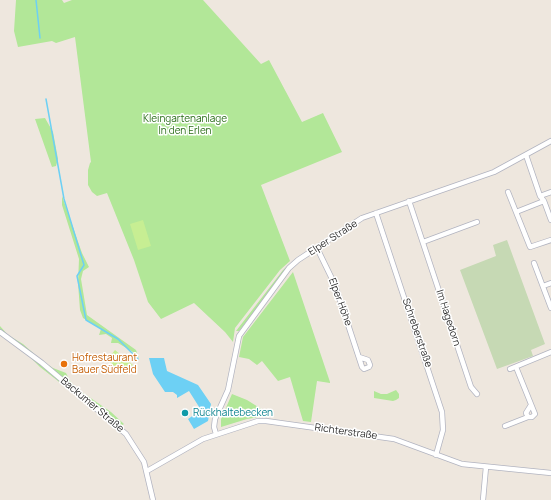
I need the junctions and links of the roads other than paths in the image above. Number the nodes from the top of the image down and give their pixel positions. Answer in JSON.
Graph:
{"nodes":[{"id":1,"x":551,"y":141,"type":"edge"},
{"id":2,"x":526,"y":155,"type":"junction"},
{"id":3,"x":508,"y":192,"type":"dead end"},
{"id":4,"x":551,"y":192,"type":"edge"},
{"id":5,"x":540,"y":196,"type":"junction"},
{"id":6,"x":409,"y":201,"type":"junction"},
{"id":7,"x":544,"y":201,"type":"junction"},
{"id":8,"x":516,"y":212,"type":"junction"},
{"id":9,"x":376,"y":213,"type":"junction"},
{"id":10,"x":551,"y":220,"type":"edge"},
{"id":11,"x":477,"y":222,"type":"dead end"},
{"id":12,"x":551,"y":240,"type":"edge"},
{"id":13,"x":423,"y":242,"type":"junction"},
{"id":14,"x":317,"y":248,"type":"junction"},
{"id":15,"x":534,"y":263,"type":"dead end"},
{"id":16,"x":551,"y":283,"type":"edge"},
{"id":17,"x":543,"y":286,"type":"junction"},
{"id":18,"x":551,"y":308,"type":"edge"},
{"id":19,"x":0,"y":332,"type":"edge"},
{"id":20,"x":551,"y":352,"type":"edge"},
{"id":21,"x":359,"y":357,"type":"dead end"},
{"id":22,"x":516,"y":366,"type":"junction"},
{"id":23,"x":510,"y":369,"type":"dead end"},
{"id":24,"x":477,"y":394,"type":"dead end"},
{"id":25,"x":505,"y":426,"type":"dead end"},
{"id":26,"x":216,"y":434,"type":"junction"},
{"id":27,"x":436,"y":455,"type":"junction"},
{"id":28,"x":486,"y":467,"type":"junction"},
{"id":29,"x":147,"y":471,"type":"junction"},
{"id":30,"x":551,"y":473,"type":"edge"},
{"id":31,"x":154,"y":500,"type":"edge"},
{"id":32,"x":483,"y":500,"type":"edge"}],
"edges":[{"from":1,"to":2,"type":"street","name":"Elper Straße"},
{"from":2,"to":5,"type":"street"},
{"from":2,"to":6,"type":"street","name":"Elper Straße"},
{"from":3,"to":8,"type":"street"},
{"from":4,"to":5,"type":"street"},
{"from":5,"to":7,"type":"street"},
{"from":6,"to":9,"type":"street","name":"Elper Straße"},
{"from":6,"to":13,"type":"street","name":"Im Hagedorn"},
{"from":7,"to":8,"type":"street"},
{"from":7,"to":10,"type":"street"},
{"from":8,"to":12,"type":"street"},
{"from":9,"to":14,"type":"street","name":"Elper Straße"},
{"from":9,"to":27,"type":"street","name":"Schreberstraße"},
{"from":11,"to":13,"type":"street"},
{"from":13,"to":24,"type":"street","name":"Im Hagedorn"},
{"from":14,"to":21,"type":"street","name":"Elper Höhe"},
{"from":14,"to":26,"type":"street","name":"Elper Straße"},
{"from":15,"to":17,"type":"street"},
{"from":16,"to":17,"type":"street"},
{"from":17,"to":18,"type":"street"},
{"from":19,"to":29,"type":"street","name":"Backumer Straße"},
{"from":20,"to":22,"type":"street"},
{"from":22,"to":23,"type":"street"},
{"from":22,"to":25,"type":"street"},
{"from":26,"to":27,"type":"street","name":"Richterstraße"},
{"from":26,"to":29,"type":"street","name":"Richterstraße"},
{"from":27,"to":28,"type":"street","name":"Richterstraße"},
{"from":28,"to":30,"type":"street","name":"Richterstraße"},
{"from":28,"to":32,"type":"street"},
{"from":29,"to":31,"type":"street","name":"Backumer Straße"}]}
